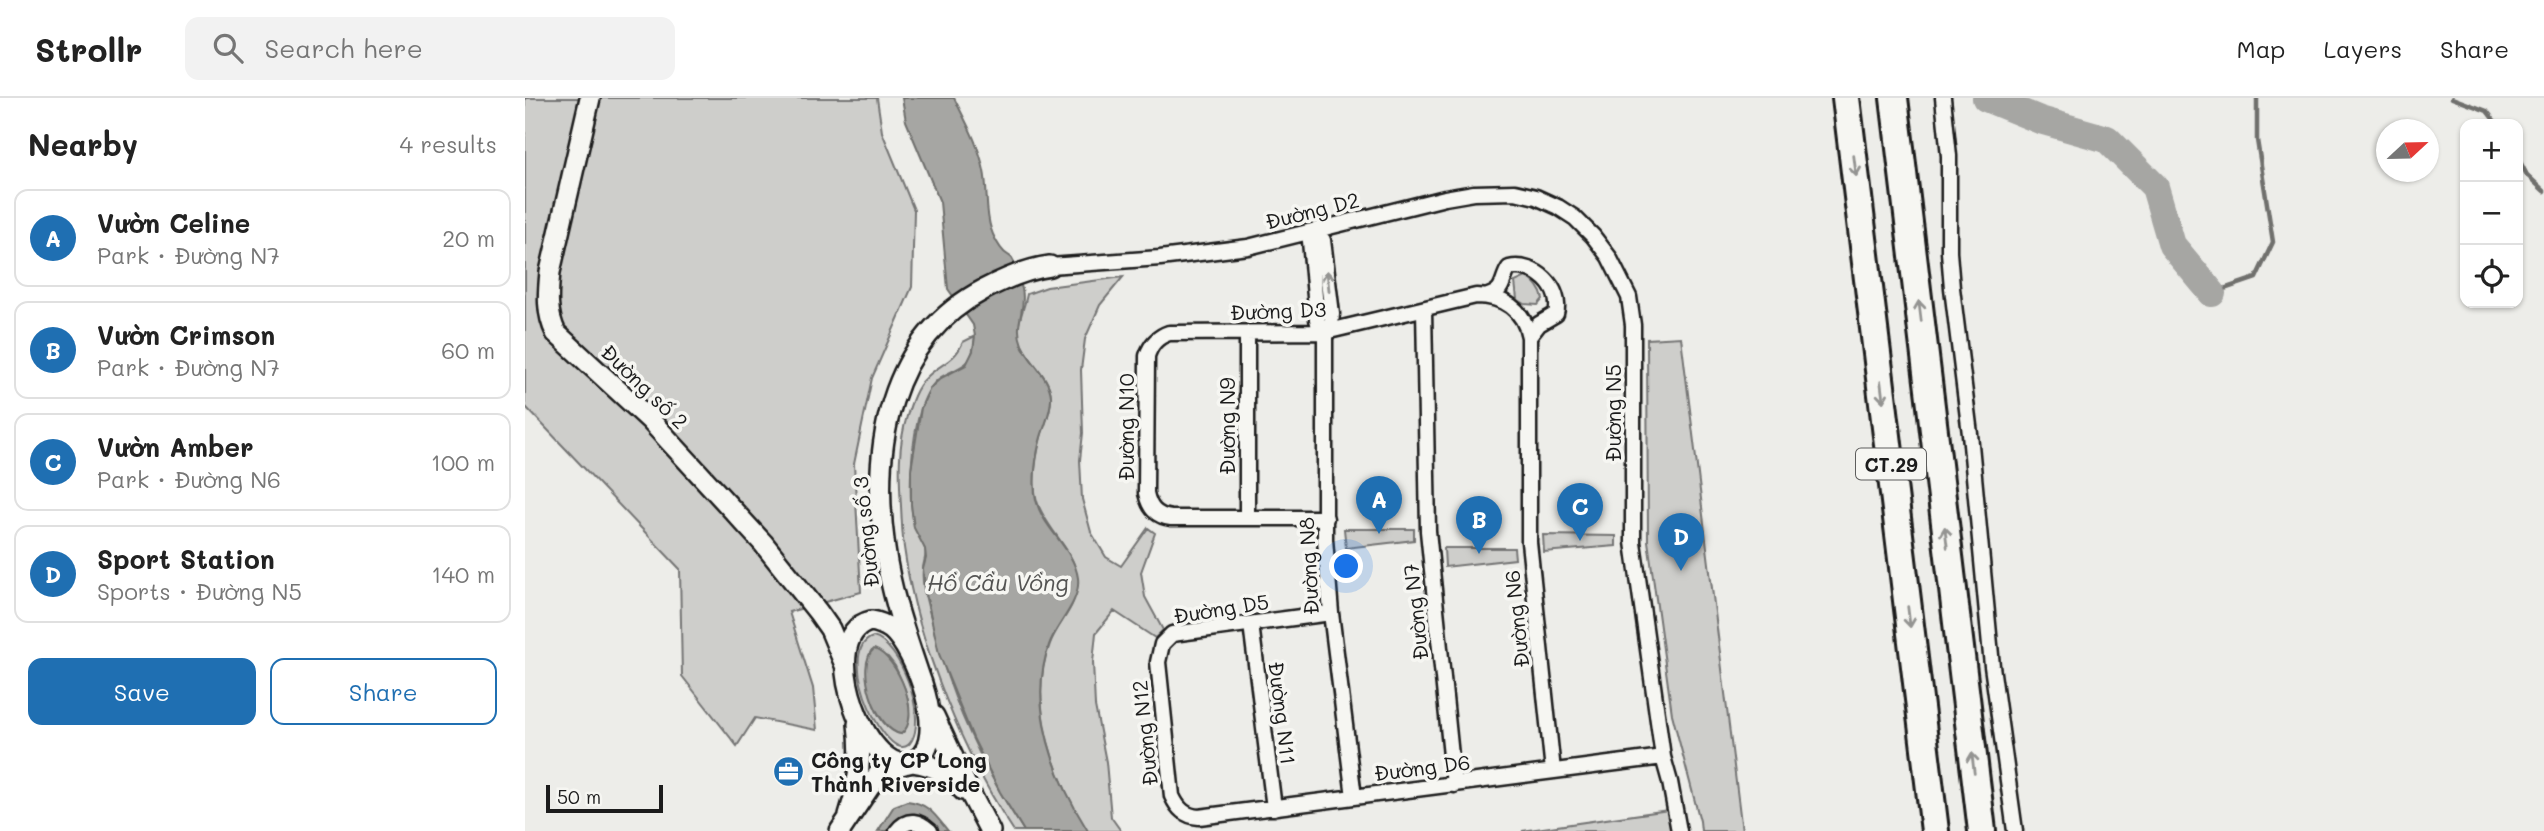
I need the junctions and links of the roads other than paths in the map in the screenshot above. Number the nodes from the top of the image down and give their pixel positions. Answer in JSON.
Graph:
{"nodes":[{"id":1,"x":590,"y":98,"type":"edge"},
{"id":2,"x":1846,"y":98,"type":"edge"},
{"id":3,"x":1894,"y":98,"type":"edge"},
{"id":4,"x":1943,"y":98,"type":"edge"},
{"id":5,"x":1575,"y":218,"type":"joint"},
{"id":6,"x":1314,"y":232,"type":"junction"},
{"id":7,"x":1050,"y":266,"type":"joint"},
{"id":8,"x":1488,"y":296,"type":"junction"},
{"id":9,"x":1424,"y":309,"type":"junction"},
{"id":10,"x":1325,"y":332,"type":"junction"},
{"id":11,"x":1247,"y":333,"type":"junction"},
{"id":12,"x":1529,"y":337,"type":"junction"},
{"id":13,"x":1154,"y":343,"type":"joint"},
{"id":14,"x":1247,"y":518,"type":"junction"},
{"id":15,"x":1326,"y":518,"type":"junction"},
{"id":16,"x":885,"y":550,"type":"junction"},
{"id":17,"x":1331,"y":613,"type":"junction"},
{"id":18,"x":865,"y":622,"type":"junction"},
{"id":19,"x":1251,"y":625,"type":"junction"},
{"id":20,"x":1162,"y":644,"type":"joint"},
{"id":21,"x":845,"y":665,"type":"junction"},
{"id":22,"x":923,"y":686,"type":"junction"},
{"id":23,"x":857,"y":713,"type":"junction"},
{"id":24,"x":1663,"y":757,"type":"junction"},
{"id":25,"x":909,"y":763,"type":"junction"},
{"id":26,"x":1553,"y":771,"type":"junction"},
{"id":27,"x":1454,"y":785,"type":"junction"},
{"id":28,"x":1354,"y":797,"type":"junction"},
{"id":29,"x":1273,"y":808,"type":"junction"},
{"id":30,"x":1186,"y":814,"type":"joint"},
{"id":31,"x":844,"y":823,"type":"edge"},
{"id":32,"x":990,"y":830,"type":"edge"},
{"id":33,"x":897,"y":831,"type":"edge"},
{"id":34,"x":930,"y":831,"type":"edge"},
{"id":35,"x":1679,"y":831,"type":"edge"},
{"id":36,"x":1935,"y":831,"type":"edge"},
{"id":37,"x":1982,"y":831,"type":"edge"},
{"id":38,"x":2015,"y":831,"type":"edge"}],
"edges":[{"from":1,"to":21,"type":"street","name":"Đường số 2"},
{"from":2,"to":36,"type":"highway","number":"CT.29","one_way":true},
{"from":37,"to":3,"type":"highway","number":"CT.29","one_way":true},
{"from":4,"to":38,"type":"street"},
{"from":5,"to":6,"type":"street","name":"Đường D2"},
{"from":5,"to":24,"type":"street","name":"Đường N5"},
{"from":6,"to":7,"type":"street","name":"Đường D2"},
{"from":10,"to":6,"type":"street","name":"Đường N8","one_way":true},
{"from":7,"to":16,"type":"street","name":"Đường số 3"},
{"from":8,"to":9,"type":"street","name":"Đường D3"},
{"from":8,"to":12,"type":"street","name":"Đường N6"},
{"from":8,"to":12,"type":"street"},
{"from":9,"to":10,"type":"street","name":"Đường D3"},
{"from":9,"to":27,"type":"street","name":"Đường N7"},
{"from":10,"to":11,"type":"street","name":"Đường D3"},
{"from":10,"to":15,"type":"street","name":"Đường N8"},
{"from":11,"to":13,"type":"street","name":"Đường D3"},
{"from":11,"to":14,"type":"street","name":"Đường N9"},
{"from":12,"to":26,"type":"street","name":"Đường N6"},
{"from":13,"to":14,"type":"street","name":"Đường N10"},
{"from":14,"to":15,"type":"street"},
{"from":15,"to":17,"type":"street","name":"Đường N8"},
{"from":16,"to":18,"type":"street"},
{"from":16,"to":22,"type":"street","name":"Đường số 3"},
{"from":17,"to":19,"type":"street","name":"Đường D5"},
{"from":17,"to":28,"type":"street","name":"Đường N8"},
{"from":18,"to":21,"type":"street"},
{"from":18,"to":22,"type":"street"},
{"from":19,"to":20,"type":"street","name":"Đường D5"},
{"from":19,"to":29,"type":"street","name":"Đường N11"},
{"from":20,"to":30,"type":"street","name":"Đường N12"},
{"from":21,"to":23,"type":"street","name":"Đường số 2"},
{"from":22,"to":25,"type":"street"},
{"from":22,"to":32,"type":"street","name":"Đường số 3"},
{"from":23,"to":25,"type":"street"},
{"from":23,"to":31,"type":"street"},
{"from":24,"to":26,"type":"street","name":"Đường D6"},
{"from":24,"to":35,"type":"street","name":"Đường N5"},
{"from":25,"to":31,"type":"street"},
{"from":25,"to":32,"type":"street"},
{"from":26,"to":27,"type":"street","name":"Đường D6"},
{"from":27,"to":28,"type":"street","name":"Đường D6"},
{"from":28,"to":29,"type":"street","name":"Đường D6"},
{"from":29,"to":30,"type":"street","name":"Đường D6"},
{"from":33,"to":34,"type":"street"}]}
